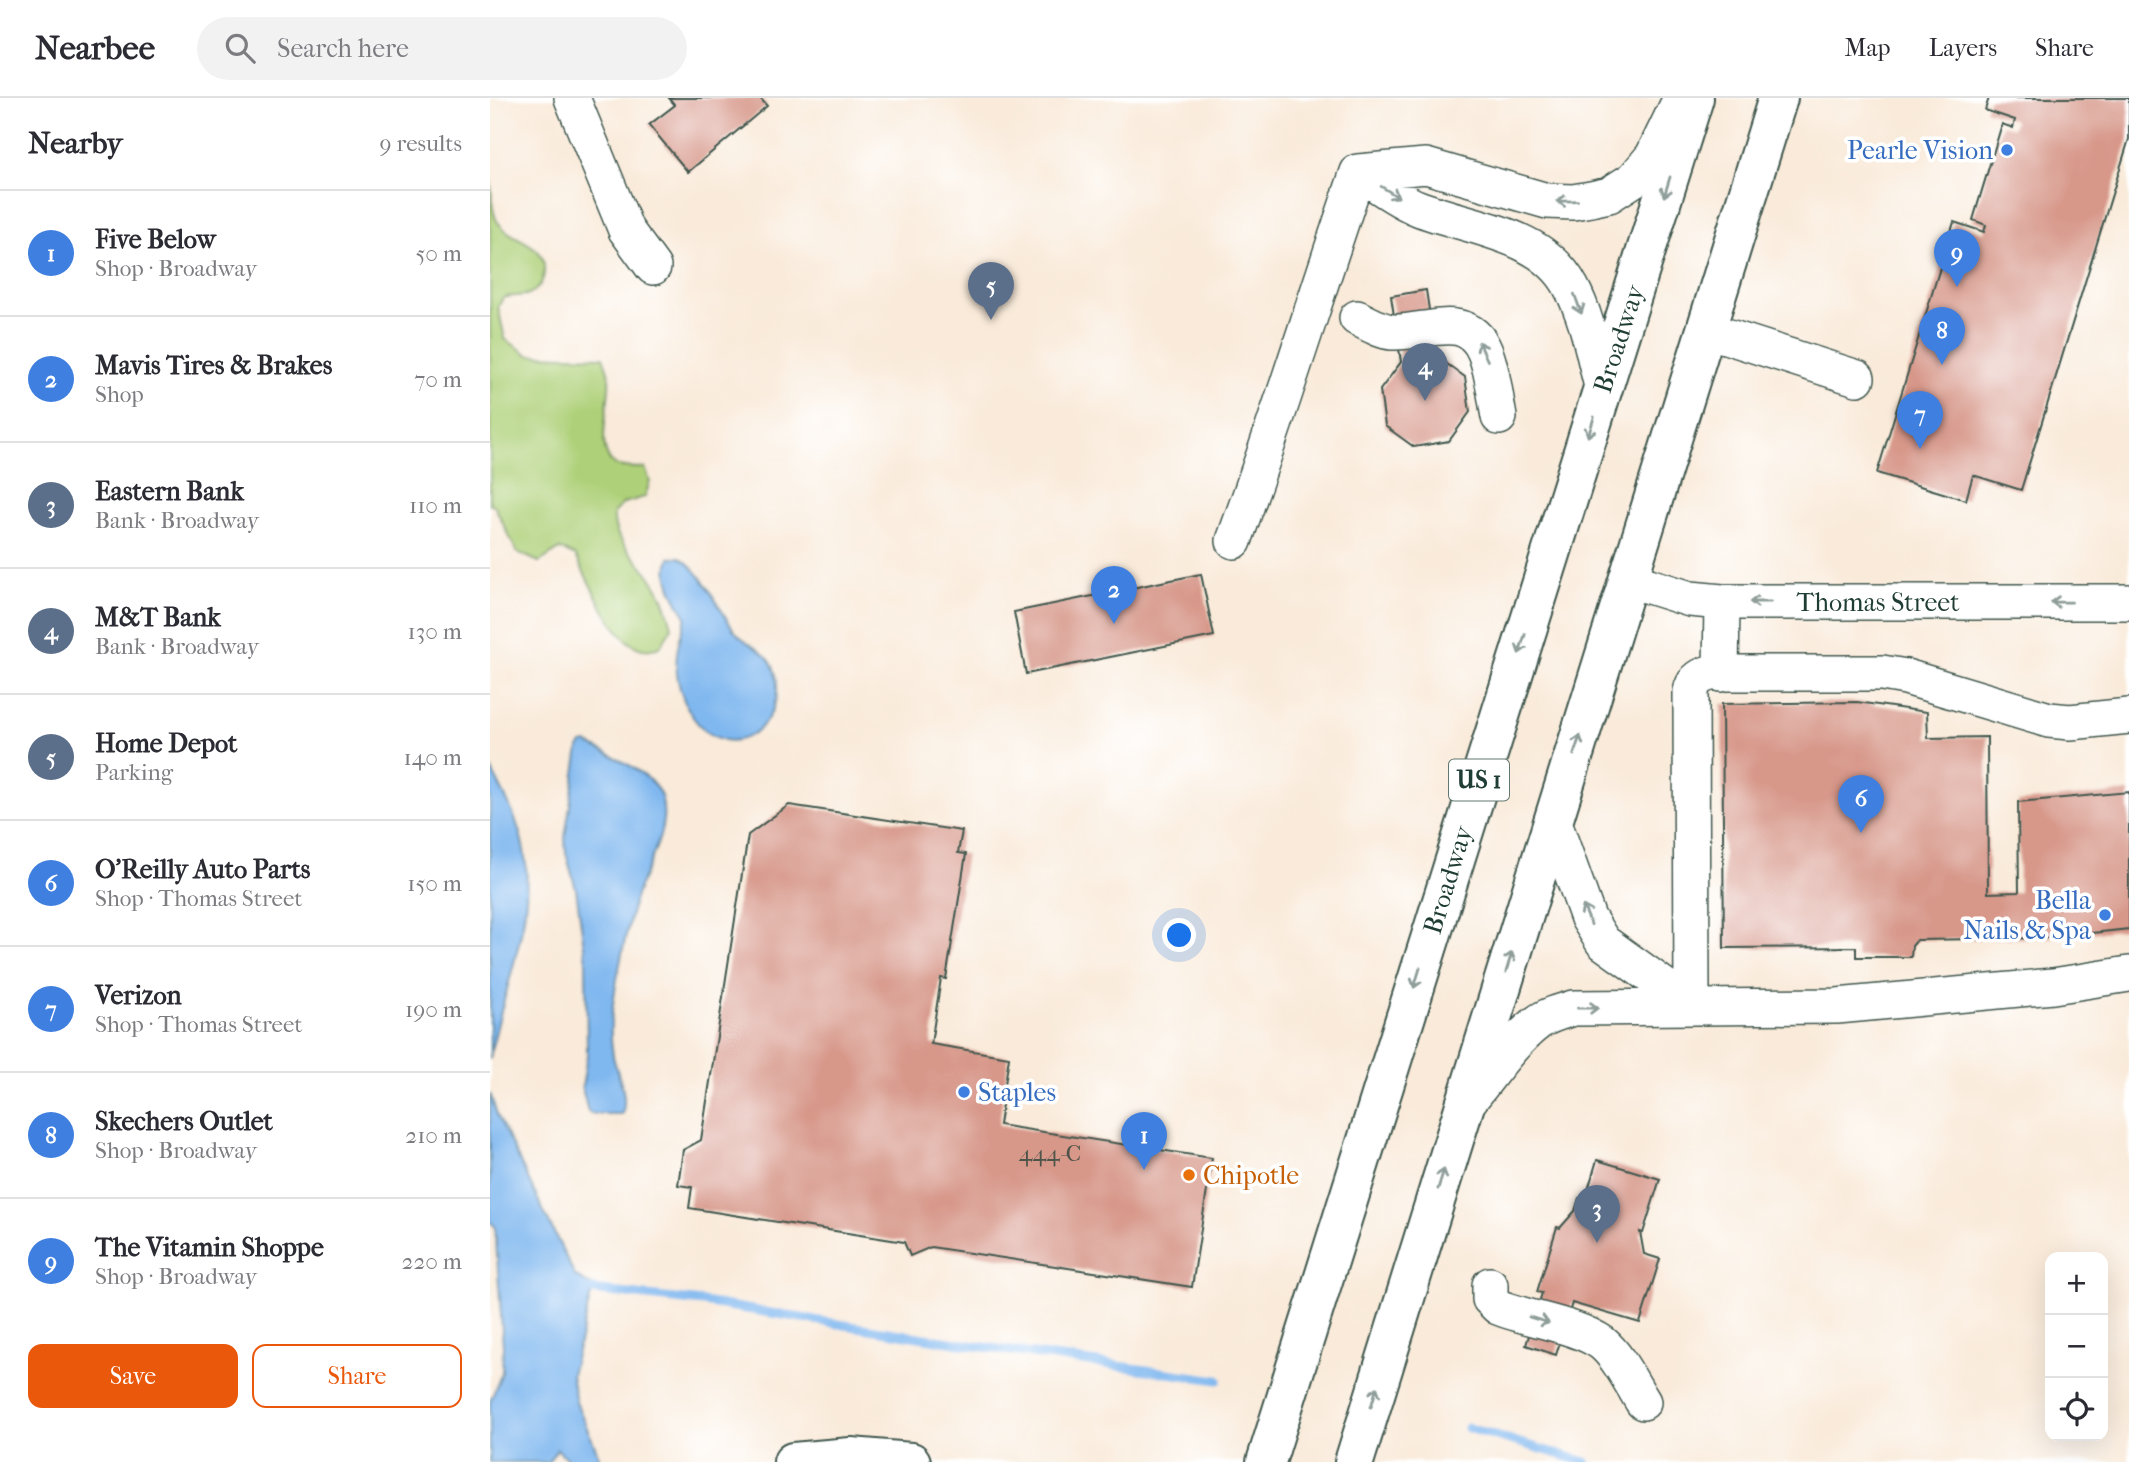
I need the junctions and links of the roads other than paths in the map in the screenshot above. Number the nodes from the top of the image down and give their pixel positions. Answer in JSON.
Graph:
{"nodes":[{"id":1,"x":572,"y":98,"type":"edge"},
{"id":2,"x":1681,"y":98,"type":"edge"},
{"id":3,"x":1694,"y":98,"type":"edge"},
{"id":4,"x":1778,"y":98,"type":"edge"},
{"id":5,"x":1358,"y":172,"type":"junction"},
{"id":6,"x":653,"y":267,"type":"dead end"},
{"id":7,"x":1357,"y":318,"type":"dead end"},
{"id":8,"x":1707,"y":330,"type":"junction"},
{"id":9,"x":1857,"y":378,"type":"dead end"},
{"id":10,"x":1603,"y":390,"type":"junction"},
{"id":11,"x":1499,"y":417,"type":"dead end"},
{"id":12,"x":1234,"y":541,"type":"dead end"},
{"id":13,"x":1630,"y":580,"type":"junction"},
{"id":14,"x":1722,"y":602,"type":"junction"},
{"id":15,"x":2129,"y":602,"type":"edge"},
{"id":16,"x":1721,"y":674,"type":"junction"},
{"id":17,"x":2129,"y":716,"type":"edge"},
{"id":18,"x":1553,"y":820,"type":"junction"},
{"id":19,"x":2129,"y":974,"type":"edge"},
{"id":20,"x":1692,"y":1006,"type":"junction"},
{"id":21,"x":1464,"y":1107,"type":"junction"},
{"id":22,"x":1490,"y":1285,"type":"dead end"},
{"id":23,"x":1643,"y":1402,"type":"dead end"},
{"id":24,"x":793,"y":1462,"type":"edge"},
{"id":25,"x":911,"y":1462,"type":"edge"},
{"id":26,"x":1266,"y":1462,"type":"edge"},
{"id":27,"x":1353,"y":1462,"type":"edge"}],
"edges":[{"from":1,"to":6,"type":"street"},
{"from":2,"to":5,"type":"street","one_way":true},
{"from":3,"to":10,"type":"highway","name":"Broadway","number":"US 1","one_way":true},
{"from":4,"to":8,"type":"highway"},
{"from":5,"to":10,"type":"street","one_way":true},
{"from":5,"to":12,"type":"street"},
{"from":11,"to":7,"type":"street","one_way":true},
{"from":8,"to":9,"type":"street"},
{"from":8,"to":13,"type":"highway"},
{"from":10,"to":26,"type":"highway","name":"Broadway","number":"US 1","one_way":true},
{"from":13,"to":14,"type":"street","name":"Thomas Street"},
{"from":18,"to":13,"type":"highway","one_way":true},
{"from":15,"to":14,"type":"street","name":"Thomas Street","one_way":true},
{"from":14,"to":16,"type":"street"},
{"from":16,"to":17,"type":"street"},
{"from":16,"to":20,"type":"street"},
{"from":20,"to":18,"type":"street","one_way":true},
{"from":21,"to":18,"type":"highway","one_way":true},
{"from":19,"to":20,"type":"street"},
{"from":21,"to":20,"type":"street","one_way":true},
{"from":27,"to":21,"type":"highway","one_way":true},
{"from":22,"to":23,"type":"street","one_way":true},
{"from":24,"to":25,"type":"highway"}]}
